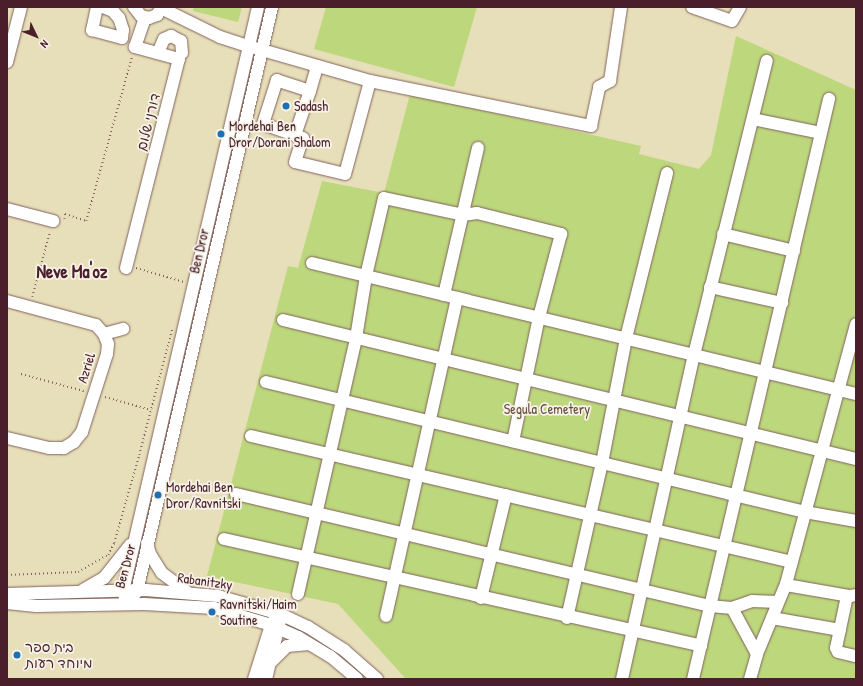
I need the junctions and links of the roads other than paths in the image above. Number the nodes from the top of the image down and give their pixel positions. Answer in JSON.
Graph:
{"nodes":[{"id":1,"x":21,"y":7,"type":"edge"},
{"id":2,"x":98,"y":7,"type":"edge"},
{"id":3,"x":103,"y":7,"type":"edge"},
{"id":4,"x":134,"y":7,"type":"edge"},
{"id":5,"x":258,"y":7,"type":"edge"},
{"id":6,"x":272,"y":7,"type":"edge"},
{"id":7,"x":621,"y":7,"type":"edge"},
{"id":8,"x":692,"y":7,"type":"edge"},
{"id":9,"x":740,"y":7,"type":"edge"},
{"id":10,"x":161,"y":8,"type":"edge"},
{"id":11,"x":145,"y":18,"type":"junction"},
{"id":12,"x":251,"y":32,"type":"junction"},
{"id":13,"x":236,"y":42,"type":"junction"},
{"id":14,"x":248,"y":46,"type":"junction"},
{"id":15,"x":261,"y":51,"type":"junction"},
{"id":16,"x":158,"y":53,"type":"junction"},
{"id":17,"x":182,"y":53,"type":"dead end"},
{"id":18,"x":767,"y":61,"type":"dead end"},
{"id":19,"x":7,"y":62,"type":"edge"},
{"id":20,"x":317,"y":66,"type":"junction"},
{"id":21,"x":370,"y":81,"type":"junction"},
{"id":22,"x":310,"y":92,"type":"junction"},
{"id":23,"x":829,"y":99,"type":"dead end"},
{"id":24,"x":753,"y":119,"type":"junction"},
{"id":25,"x":821,"y":133,"type":"junction"},
{"id":26,"x":295,"y":135,"type":"junction"},
{"id":27,"x":478,"y":148,"type":"dead end"},
{"id":28,"x":667,"y":173,"type":"dead end"},
{"id":29,"x":7,"y":209,"type":"edge"},
{"id":30,"x":463,"y":215,"type":"junction"},
{"id":31,"x":53,"y":221,"type":"road end"},
{"id":32,"x":723,"y":234,"type":"junction"},
{"id":33,"x":794,"y":251,"type":"junction"},
{"id":34,"x":312,"y":263,"type":"dead end"},
{"id":35,"x":127,"y":267,"type":"road end"},
{"id":36,"x":366,"y":276,"type":"junction"},
{"id":37,"x":710,"y":287,"type":"junction"},
{"id":38,"x":444,"y":295,"type":"junction"},
{"id":39,"x":457,"y":298,"type":"junction"},
{"id":40,"x":7,"y":301,"type":"edge"},
{"id":41,"x":782,"y":303,"type":"junction"},
{"id":42,"x":540,"y":317,"type":"junction"},
{"id":43,"x":283,"y":320,"type":"dead end"},
{"id":44,"x":856,"y":324,"type":"edge"},
{"id":45,"x":123,"y":329,"type":"dead end"},
{"id":46,"x":104,"y":334,"type":"junction"},
{"id":47,"x":356,"y":338,"type":"junction"},
{"id":48,"x":626,"y":338,"type":"junction"},
{"id":49,"x":694,"y":355,"type":"junction"},
{"id":50,"x":444,"y":359,"type":"junction"},
{"id":51,"x":765,"y":373,"type":"junction"},
{"id":52,"x":528,"y":379,"type":"junction"},
{"id":53,"x":266,"y":382,"type":"dead end"},
{"id":54,"x":838,"y":390,"type":"junction"},
{"id":55,"x":856,"y":394,"type":"edge"},
{"id":56,"x":342,"y":400,"type":"junction"},
{"id":57,"x":613,"y":400,"type":"junction"},
{"id":58,"x":681,"y":416,"type":"junction"},
{"id":59,"x":429,"y":421,"type":"junction"},
{"id":60,"x":751,"y":433,"type":"junction"},
{"id":61,"x":251,"y":436,"type":"dead end"},
{"id":62,"x":7,"y":438,"type":"edge"},
{"id":63,"x":513,"y":441,"type":"junction"},
{"id":64,"x":822,"y":450,"type":"junction"},
{"id":65,"x":330,"y":455,"type":"junction"},
{"id":66,"x":856,"y":459,"type":"edge"},
{"id":67,"x":602,"y":463,"type":"junction"},
{"id":68,"x":417,"y":475,"type":"junction"},
{"id":69,"x":666,"y":478,"type":"junction"},
{"id":70,"x":236,"y":494,"type":"dead end"},
{"id":71,"x":506,"y":495,"type":"junction"},
{"id":72,"x":736,"y":495,"type":"junction"},
{"id":73,"x":806,"y":512,"type":"junction"},
{"id":74,"x":316,"y":514,"type":"junction"},
{"id":75,"x":590,"y":515,"type":"junction"},
{"id":76,"x":856,"y":521,"type":"edge"},
{"id":77,"x":655,"y":530,"type":"junction"},
{"id":78,"x":404,"y":534,"type":"junction"},
{"id":79,"x":136,"y":536,"type":"junction"},
{"id":80,"x":224,"y":539,"type":"dead end"},
{"id":81,"x":147,"y":542,"type":"junction"},
{"id":82,"x":724,"y":546,"type":"junction"},
{"id":83,"x":492,"y":555,"type":"junction"},
{"id":84,"x":307,"y":556,"type":"junction"},
{"id":85,"x":792,"y":562,"type":"junction"},
{"id":86,"x":577,"y":575,"type":"junction"},
{"id":87,"x":394,"y":577,"type":"junction"},
{"id":88,"x":786,"y":585,"type":"junction"},
{"id":89,"x":642,"y":590,"type":"junction"},
{"id":90,"x":123,"y":591,"type":"junction"},
{"id":91,"x":137,"y":591,"type":"junction"},
{"id":92,"x":80,"y":592,"type":"junction"},
{"id":93,"x":189,"y":593,"type":"junction"},
{"id":94,"x":7,"y":594,"type":"edge"},
{"id":95,"x":298,"y":594,"type":"dead end"},
{"id":96,"x":852,"y":595,"type":"edge"},
{"id":97,"x":481,"y":598,"type":"junction"},
{"id":98,"x":778,"y":602,"type":"junction"},
{"id":99,"x":7,"y":603,"type":"edge"},
{"id":100,"x":127,"y":604,"type":"junction"},
{"id":101,"x":710,"y":606,"type":"junction"},
{"id":102,"x":732,"y":608,"type":"junction"},
{"id":103,"x":280,"y":614,"type":"junction"},
{"id":104,"x":386,"y":616,"type":"dead end"},
{"id":105,"x":567,"y":618,"type":"junction"},
{"id":106,"x":772,"y":618,"type":"junction"},
{"id":107,"x":275,"y":626,"type":"junction"},
{"id":108,"x":840,"y":630,"type":"junction"},
{"id":109,"x":632,"y":632,"type":"junction"},
{"id":110,"x":312,"y":644,"type":"junction"},
{"id":111,"x":701,"y":646,"type":"junction"},
{"id":112,"x":757,"y":654,"type":"junction"},
{"id":113,"x":856,"y":656,"type":"edge"},
{"id":114,"x":270,"y":664,"type":"junction"},
{"id":115,"x":254,"y":679,"type":"edge"},
{"id":116,"x":266,"y":679,"type":"edge"},
{"id":117,"x":357,"y":679,"type":"edge"},
{"id":118,"x":377,"y":679,"type":"edge"},
{"id":119,"x":622,"y":679,"type":"edge"},
{"id":120,"x":693,"y":679,"type":"edge"},
{"id":121,"x":750,"y":679,"type":"edge"}],
"edges":[{"from":1,"to":19,"type":"street"},
{"from":2,"to":3,"type":"street"},
{"from":4,"to":11,"type":"street"},
{"from":5,"to":12,"type":"street","name":"Ben Dror"},
{"from":6,"to":15,"type":"street","name":"Ben Dror"},
{"from":7,"to":21,"type":"street"},
{"from":8,"to":9,"type":"street"},
{"from":10,"to":11,"type":"street"},
{"from":10,"to":13,"type":"street"},
{"from":11,"to":16,"type":"street","name":"דורני שלום"},
{"from":12,"to":13,"type":"street"},
{"from":12,"to":14,"type":"street","name":"Ben Dror"},
{"from":13,"to":14,"type":"street"},
{"from":14,"to":15,"type":"street"},
{"from":14,"to":79,"type":"street","name":"Ben Dror"},
{"from":15,"to":20,"type":"street"},
{"from":15,"to":81,"type":"street","name":"Ben Dror"},
{"from":16,"to":17,"type":"street"},
{"from":16,"to":35,"type":"street","name":"דורני שלום"},
{"from":18,"to":24,"type":"street"},
{"from":20,"to":21,"type":"street"},
{"from":20,"to":22,"type":"street"},
{"from":21,"to":26,"type":"street"},
{"from":22,"to":26,"type":"street"},
{"from":22,"to":26,"type":"street"},
{"from":23,"to":25,"type":"street"},
{"from":24,"to":25,"type":"street"},
{"from":24,"to":32,"type":"street"},
{"from":25,"to":33,"type":"street"},
{"from":27,"to":30,"type":"street"},
{"from":28,"to":48,"type":"street"},
{"from":29,"to":31,"type":"street"},
{"from":30,"to":36,"type":"street"},
{"from":30,"to":38,"type":"street"},
{"from":30,"to":42,"type":"street"},
{"from":32,"to":33,"type":"street"},
{"from":32,"to":37,"type":"street"},
{"from":33,"to":41,"type":"street"},
{"from":34,"to":36,"type":"street"},
{"from":36,"to":38,"type":"street"},
{"from":36,"to":47,"type":"street"},
{"from":37,"to":41,"type":"street"},
{"from":37,"to":49,"type":"street"},
{"from":38,"to":39,"type":"street"},
{"from":39,"to":42,"type":"street"},
{"from":39,"to":50,"type":"street"},
{"from":40,"to":46,"type":"street"},
{"from":41,"to":51,"type":"street"},
{"from":42,"to":48,"type":"street"},
{"from":42,"to":52,"type":"street"},
{"from":43,"to":47,"type":"street"},
{"from":44,"to":54,"type":"street"},
{"from":45,"to":46,"type":"street"},
{"from":46,"to":62,"type":"street","name":"Azriel"},
{"from":47,"to":50,"type":"street"},
{"from":47,"to":56,"type":"street"},
{"from":48,"to":49,"type":"street"},
{"from":48,"to":57,"type":"street"},
{"from":49,"to":51,"type":"street"},
{"from":49,"to":58,"type":"street"},
{"from":50,"to":52,"type":"street"},
{"from":50,"to":59,"type":"street"},
{"from":51,"to":54,"type":"street"},
{"from":51,"to":60,"type":"street"},
{"from":52,"to":57,"type":"street"},
{"from":52,"to":63,"type":"street"},
{"from":53,"to":56,"type":"street"},
{"from":54,"to":55,"type":"street"},
{"from":54,"to":64,"type":"street"},
{"from":56,"to":59,"type":"street"},
{"from":56,"to":65,"type":"street"},
{"from":57,"to":58,"type":"street"},
{"from":57,"to":67,"type":"street"},
{"from":58,"to":60,"type":"street"},
{"from":58,"to":69,"type":"street"},
{"from":59,"to":63,"type":"street"},
{"from":59,"to":68,"type":"street"},
{"from":60,"to":64,"type":"street"},
{"from":60,"to":72,"type":"street"},
{"from":61,"to":65,"type":"street"},
{"from":63,"to":67,"type":"street"},
{"from":64,"to":66,"type":"street"},
{"from":64,"to":73,"type":"street"},
{"from":65,"to":68,"type":"street"},
{"from":65,"to":74,"type":"street"},
{"from":67,"to":69,"type":"street"},
{"from":67,"to":75,"type":"street"},
{"from":68,"to":71,"type":"street"},
{"from":68,"to":78,"type":"street"},
{"from":69,"to":72,"type":"street"},
{"from":69,"to":77,"type":"street"},
{"from":70,"to":74,"type":"street"},
{"from":71,"to":75,"type":"street"},
{"from":71,"to":83,"type":"street"},
{"from":72,"to":73,"type":"street"},
{"from":72,"to":82,"type":"street"},
{"from":73,"to":76,"type":"street"},
{"from":73,"to":85,"type":"street"},
{"from":74,"to":78,"type":"street"},
{"from":74,"to":84,"type":"street"},
{"from":75,"to":77,"type":"street"},
{"from":75,"to":86,"type":"street"},
{"from":77,"to":82,"type":"street"},
{"from":77,"to":89,"type":"street"},
{"from":78,"to":83,"type":"street"},
{"from":78,"to":87,"type":"street"},
{"from":79,"to":90,"type":"street","name":"Ben Dror"},
{"from":79,"to":92,"type":"street"},
{"from":80,"to":84,"type":"street"},
{"from":81,"to":91,"type":"street","name":"Ben Dror"},
{"from":81,"to":93,"type":"street"},
{"from":82,"to":85,"type":"street"},
{"from":82,"to":101,"type":"street"},
{"from":83,"to":86,"type":"street"},
{"from":83,"to":97,"type":"street"},
{"from":84,"to":87,"type":"street"},
{"from":84,"to":95,"type":"street"},
{"from":85,"to":88,"type":"street"},
{"from":86,"to":89,"type":"street"},
{"from":86,"to":105,"type":"street"},
{"from":87,"to":97,"type":"street"},
{"from":87,"to":104,"type":"street"},
{"from":88,"to":96,"type":"street"},
{"from":88,"to":98,"type":"street"},
{"from":89,"to":101,"type":"street"},
{"from":89,"to":109,"type":"street"},
{"from":90,"to":91,"type":"street","name":"Rabanitzky"},
{"from":90,"to":92,"type":"street","name":"Rabanitzky"},
{"from":90,"to":100,"type":"street","name":"Ben Dror"},
{"from":91,"to":93,"type":"street","name":"Rabanitzky"},
{"from":91,"to":100,"type":"street","name":"Ben Dror"},
{"from":92,"to":94,"type":"street","name":"Rabanitzky"},
{"from":93,"to":103,"type":"street","name":"Rabanitzky"},
{"from":96,"to":108,"type":"street"},
{"from":97,"to":105,"type":"street"},
{"from":98,"to":102,"type":"street"},
{"from":98,"to":106,"type":"street"},
{"from":99,"to":100,"type":"street","name":"Rabanitzky"},
{"from":100,"to":107,"type":"street","name":"Rabanitzky"},
{"from":101,"to":102,"type":"street"},
{"from":101,"to":111,"type":"street"},
{"from":102,"to":112,"type":"street"},
{"from":103,"to":107,"type":"street"},
{"from":103,"to":118,"type":"street","name":"Rabanitzky"},
{"from":105,"to":109,"type":"street"},
{"from":106,"to":108,"type":"street"},
{"from":106,"to":112,"type":"street"},
{"from":107,"to":110,"type":"street","name":"Rabanitzky"},
{"from":107,"to":114,"type":"street"},
{"from":107,"to":115,"type":"street"},
{"from":108,"to":113,"type":"street"},
{"from":109,"to":111,"type":"street"},
{"from":109,"to":119,"type":"street"},
{"from":110,"to":114,"type":"street"},
{"from":110,"to":117,"type":"street","name":"Rabanitzky"},
{"from":111,"to":120,"type":"street"},
{"from":112,"to":121,"type":"street"},
{"from":114,"to":116,"type":"street"}]}
